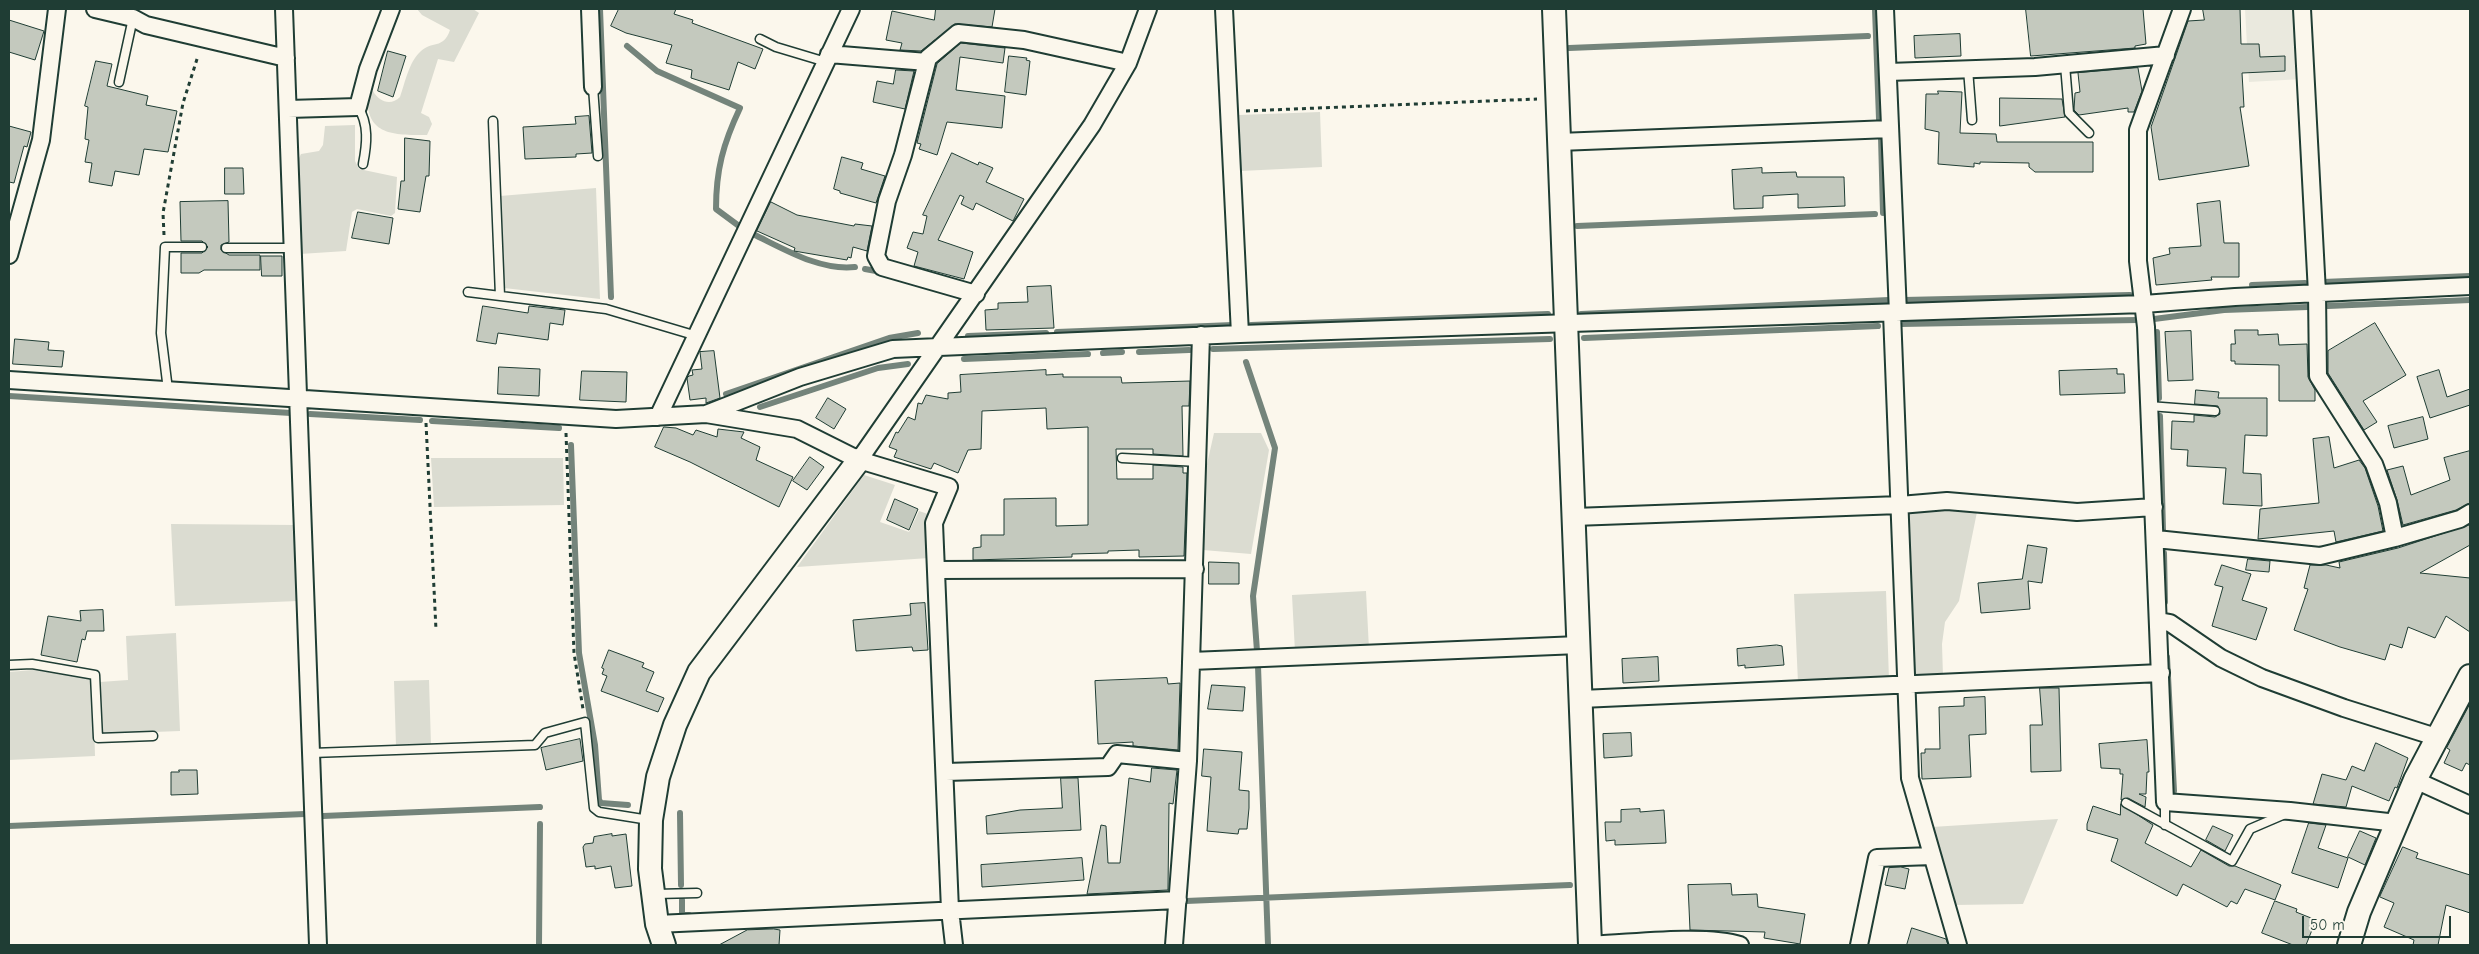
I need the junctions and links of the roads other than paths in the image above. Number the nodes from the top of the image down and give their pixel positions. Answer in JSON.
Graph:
{"nodes":[{"id":1,"x":57,"y":9,"type":"edge"},
{"id":2,"x":95,"y":9,"type":"edge"},
{"id":3,"x":284,"y":9,"type":"edge"},
{"id":4,"x":391,"y":9,"type":"edge"},
{"id":5,"x":590,"y":9,"type":"edge"},
{"id":6,"x":851,"y":9,"type":"edge"},
{"id":7,"x":1148,"y":9,"type":"edge"},
{"id":8,"x":1224,"y":9,"type":"edge"},
{"id":9,"x":1554,"y":9,"type":"edge"},
{"id":10,"x":1885,"y":9,"type":"edge"},
{"id":11,"x":2182,"y":9,"type":"edge"},
{"id":12,"x":2302,"y":9,"type":"edge"},
{"id":13,"x":133,"y":18,"type":"junction"},
{"id":14,"x":760,"y":39,"type":"dead end"},
{"id":15,"x":2166,"y":55,"type":"junction"},
{"id":16,"x":286,"y":58,"type":"junction"},
{"id":17,"x":828,"y":58,"type":"junction"},
{"id":18,"x":927,"y":62,"type":"junction"},
{"id":19,"x":1128,"y":63,"type":"junction"},
{"id":20,"x":2065,"y":65,"type":"junction"},
{"id":21,"x":1968,"y":70,"type":"junction"},
{"id":22,"x":1888,"y":72,"type":"junction"},
{"id":23,"x":119,"y":82,"type":"dead end"},
{"id":24,"x":593,"y":87,"type":"joint"},
{"id":25,"x":358,"y":107,"type":"junction"},
{"id":26,"x":288,"y":109,"type":"junction"},
{"id":27,"x":1972,"y":120,"type":"dead end"},
{"id":28,"x":493,"y":122,"type":"dead end"},
{"id":29,"x":1890,"y":129,"type":"junction"},
{"id":30,"x":2089,"y":133,"type":"dead end"},
{"id":31,"x":1559,"y":142,"type":"junction"},
{"id":32,"x":598,"y":156,"type":"dead end"},
{"id":33,"x":363,"y":164,"type":"dead end"},
{"id":34,"x":202,"y":247,"type":"dead end"},
{"id":35,"x":226,"y":248,"type":"dead end"},
{"id":36,"x":294,"y":248,"type":"junction"},
{"id":37,"x":9,"y":254,"type":"edge"},
{"id":38,"x":2470,"y":286,"type":"edge"},
{"id":39,"x":468,"y":292,"type":"dead end"},
{"id":40,"x":2317,"y":293,"type":"junction"},
{"id":41,"x":976,"y":294,"type":"junction"},
{"id":42,"x":500,"y":296,"type":"junction"},
{"id":43,"x":2144,"y":304,"type":"junction"},
{"id":44,"x":1895,"y":313,"type":"junction"},
{"id":45,"x":1567,"y":324,"type":"junction"},
{"id":46,"x":1240,"y":334,"type":"junction"},
{"id":47,"x":1202,"y":335,"type":"junction"},
{"id":48,"x":697,"y":336,"type":"junction"},
{"id":49,"x":939,"y":347,"type":"junction"},
{"id":50,"x":9,"y":380,"type":"edge"},
{"id":51,"x":168,"y":390,"type":"junction"},
{"id":52,"x":300,"y":398,"type":"junction"},
{"id":53,"x":2150,"y":406,"type":"junction"},
{"id":54,"x":2215,"y":411,"type":"dead end"},
{"id":55,"x":706,"y":414,"type":"junction"},
{"id":56,"x":658,"y":417,"type":"junction"},
{"id":57,"x":1122,"y":458,"type":"dead end"},
{"id":58,"x":859,"y":460,"type":"junction"},
{"id":59,"x":1199,"y":462,"type":"junction"},
{"id":60,"x":1900,"y":506,"type":"junction"},
{"id":61,"x":2154,"y":507,"type":"junction"},
{"id":62,"x":2470,"y":513,"type":"edge"},
{"id":63,"x":1574,"y":518,"type":"junction"},
{"id":64,"x":2395,"y":538,"type":"junction"},
{"id":65,"x":2156,"y":539,"type":"junction"},
{"id":66,"x":1195,"y":568,"type":"junction"},
{"id":67,"x":936,"y":570,"type":"junction"},
{"id":68,"x":2159,"y":621,"type":"junction"},
{"id":69,"x":1579,"y":646,"type":"junction"},
{"id":70,"x":1191,"y":661,"type":"junction"},
{"id":71,"x":9,"y":665,"type":"edge"},
{"id":72,"x":2160,"y":673,"type":"junction"},
{"id":73,"x":2470,"y":676,"type":"edge"},
{"id":74,"x":1907,"y":684,"type":"junction"},
{"id":75,"x":1581,"y":698,"type":"junction"},
{"id":76,"x":153,"y":736,"type":"dead end"},
{"id":77,"x":2436,"y":737,"type":"junction"},
{"id":78,"x":312,"y":753,"type":"junction"},
{"id":79,"x":1188,"y":761,"type":"junction"},
{"id":80,"x":946,"y":772,"type":"junction"},
{"id":81,"x":2415,"y":780,"type":"junction"},
{"id":82,"x":2165,"y":802,"type":"junction"},
{"id":83,"x":2126,"y":803,"type":"dead end"},
{"id":84,"x":2470,"y":805,"type":"edge"},
{"id":85,"x":2290,"y":811,"type":"junction"},
{"id":86,"x":651,"y":820,"type":"junction"},
{"id":87,"x":2397,"y":823,"type":"junction"},
{"id":88,"x":2166,"y":824,"type":"junction"},
{"id":89,"x":1932,"y":856,"type":"junction"},
{"id":90,"x":696,"y":893,"type":"dead end"},
{"id":91,"x":654,"y":894,"type":"junction"},
{"id":92,"x":1178,"y":900,"type":"junction"},
{"id":93,"x":950,"y":910,"type":"junction"},
{"id":94,"x":657,"y":924,"type":"junction"},
{"id":95,"x":1711,"y":943,"type":"edge"},
{"id":96,"x":318,"y":945,"type":"edge"},
{"id":97,"x":664,"y":945,"type":"edge"},
{"id":98,"x":954,"y":945,"type":"edge"},
{"id":99,"x":1174,"y":945,"type":"edge"},
{"id":100,"x":1590,"y":945,"type":"edge"},
{"id":101,"x":1740,"y":945,"type":"edge"},
{"id":102,"x":1859,"y":945,"type":"edge"},
{"id":103,"x":1958,"y":945,"type":"edge"},
{"id":104,"x":2349,"y":945,"type":"edge"}],
"edges":[{"from":1,"to":37,"type":"street"},
{"from":2,"to":13,"type":"street"},
{"from":3,"to":16,"type":"street"},
{"from":4,"to":25,"type":"street"},
{"from":5,"to":24,"type":"street"},
{"from":6,"to":17,"type":"street"},
{"from":7,"to":19,"type":"street"},
{"from":8,"to":46,"type":"street"},
{"from":9,"to":31,"type":"street"},
{"from":10,"to":22,"type":"street"},
{"from":11,"to":15,"type":"street"},
{"from":12,"to":40,"type":"street"},
{"from":13,"to":16,"type":"street"},
{"from":13,"to":23,"type":"lane"},
{"from":14,"to":17,"type":"lane"},
{"from":15,"to":20,"type":"street"},
{"from":15,"to":43,"type":"street"},
{"from":16,"to":26,"type":"street"},
{"from":17,"to":18,"type":"street"},
{"from":17,"to":48,"type":"street"},
{"from":18,"to":19,"type":"street"},
{"from":18,"to":41,"type":"street"},
{"from":19,"to":41,"type":"street"},
{"from":20,"to":21,"type":"street"},
{"from":20,"to":30,"type":"lane"},
{"from":21,"to":22,"type":"street"},
{"from":21,"to":27,"type":"lane"},
{"from":22,"to":29,"type":"street"},
{"from":24,"to":32,"type":"lane"},
{"from":25,"to":26,"type":"street"},
{"from":25,"to":33,"type":"lane"},
{"from":26,"to":36,"type":"street"},
{"from":28,"to":42,"type":"lane"},
{"from":29,"to":31,"type":"street"},
{"from":29,"to":44,"type":"street"},
{"from":31,"to":45,"type":"street"},
{"from":34,"to":51,"type":"lane"},
{"from":35,"to":36,"type":"lane"},
{"from":36,"to":52,"type":"street"},
{"from":38,"to":40,"type":"street"},
{"from":39,"to":42,"type":"lane"},
{"from":40,"to":43,"type":"street"},
{"from":40,"to":64,"type":"street"},
{"from":41,"to":49,"type":"street"},
{"from":42,"to":48,"type":"lane"},
{"from":43,"to":44,"type":"street"},
{"from":43,"to":53,"type":"street"},
{"from":44,"to":45,"type":"street"},
{"from":44,"to":60,"type":"street"},
{"from":45,"to":46,"type":"street"},
{"from":45,"to":63,"type":"street"},
{"from":46,"to":47,"type":"street"},
{"from":47,"to":49,"type":"street"},
{"from":47,"to":59,"type":"street"},
{"from":48,"to":56,"type":"street"},
{"from":49,"to":55,"type":"street"},
{"from":49,"to":58,"type":"street"},
{"from":50,"to":51,"type":"street"},
{"from":51,"to":52,"type":"street"},
{"from":52,"to":56,"type":"street"},
{"from":52,"to":78,"type":"street"},
{"from":53,"to":54,"type":"lane"},
{"from":53,"to":61,"type":"street"},
{"from":55,"to":56,"type":"street"},
{"from":55,"to":58,"type":"street"},
{"from":57,"to":59,"type":"lane"},
{"from":58,"to":67,"type":"street"},
{"from":58,"to":86,"type":"street"},
{"from":59,"to":66,"type":"street"},
{"from":60,"to":61,"type":"street"},
{"from":60,"to":63,"type":"street"},
{"from":60,"to":74,"type":"street"},
{"from":61,"to":65,"type":"street"},
{"from":62,"to":64,"type":"street"},
{"from":63,"to":69,"type":"street"},
{"from":64,"to":65,"type":"street"},
{"from":65,"to":68,"type":"street"},
{"from":66,"to":67,"type":"street"},
{"from":66,"to":70,"type":"street"},
{"from":67,"to":80,"type":"street"},
{"from":68,"to":72,"type":"street"},
{"from":68,"to":77,"type":"street"},
{"from":69,"to":70,"type":"street"},
{"from":69,"to":75,"type":"street"},
{"from":70,"to":79,"type":"street"},
{"from":71,"to":76,"type":"lane"},
{"from":72,"to":74,"type":"street"},
{"from":72,"to":82,"type":"street"},
{"from":73,"to":77,"type":"street"},
{"from":74,"to":75,"type":"street"},
{"from":74,"to":89,"type":"street"},
{"from":75,"to":100,"type":"street"},
{"from":77,"to":81,"type":"street"},
{"from":78,"to":86,"type":"lane"},
{"from":78,"to":96,"type":"street"},
{"from":79,"to":80,"type":"street"},
{"from":79,"to":92,"type":"street"},
{"from":80,"to":93,"type":"street"},
{"from":81,"to":84,"type":"street"},
{"from":81,"to":87,"type":"street"},
{"from":82,"to":85,"type":"street"},
{"from":82,"to":88,"type":"lane"},
{"from":83,"to":88,"type":"lane"},
{"from":85,"to":87,"type":"street"},
{"from":85,"to":88,"type":"lane"},
{"from":86,"to":91,"type":"street"},
{"from":87,"to":104,"type":"street"},
{"from":89,"to":102,"type":"street"},
{"from":89,"to":103,"type":"street"},
{"from":90,"to":91,"type":"lane"},
{"from":91,"to":94,"type":"street"},
{"from":92,"to":93,"type":"street"},
{"from":92,"to":99,"type":"street"},
{"from":93,"to":94,"type":"street"},
{"from":93,"to":98,"type":"street"},
{"from":94,"to":97,"type":"street"},
{"from":95,"to":100,"type":"street"},
{"from":95,"to":101,"type":"street"}]}
